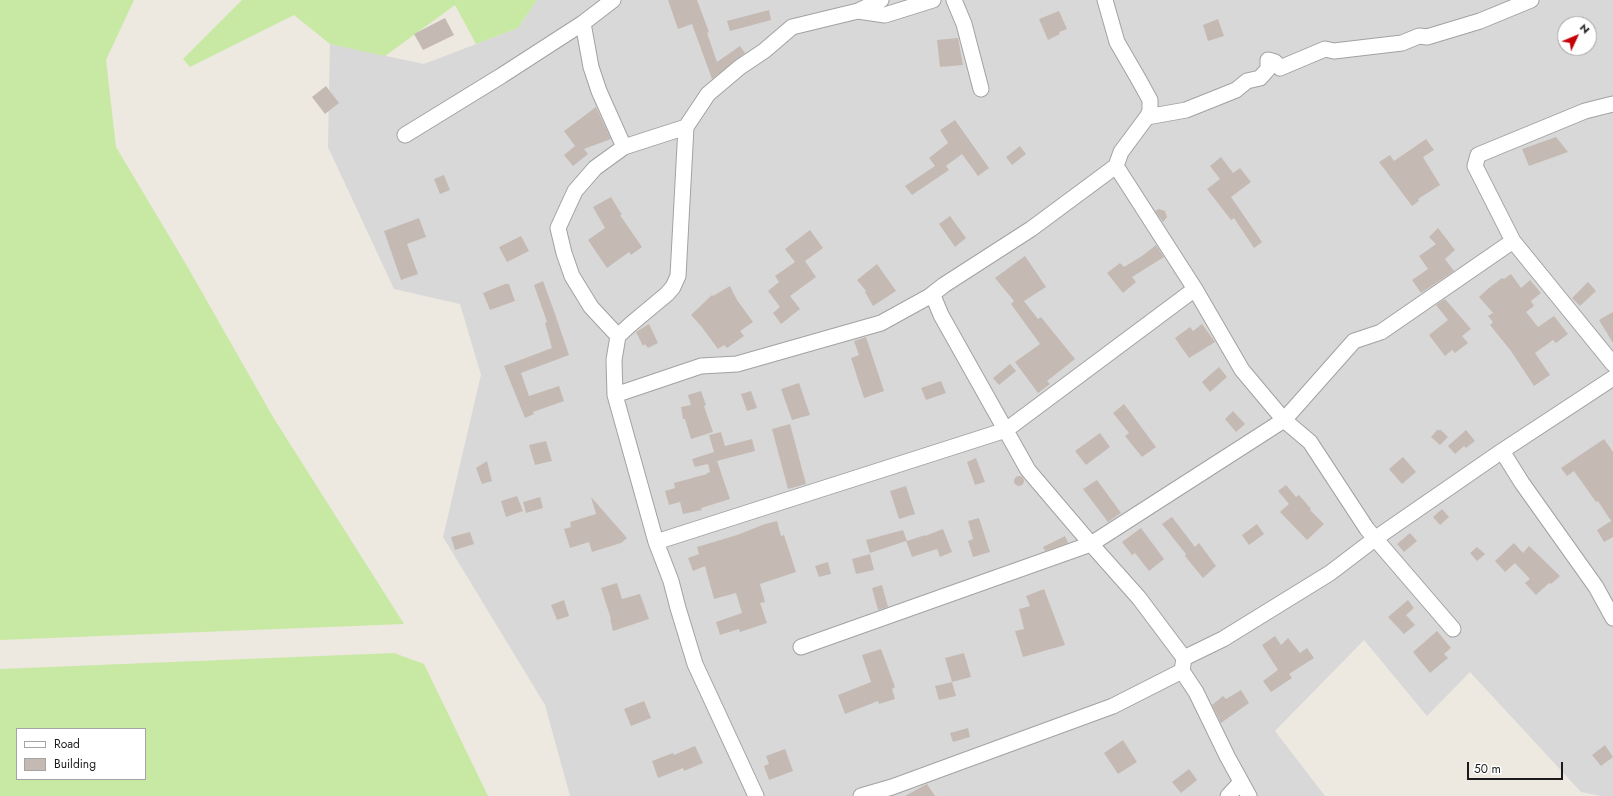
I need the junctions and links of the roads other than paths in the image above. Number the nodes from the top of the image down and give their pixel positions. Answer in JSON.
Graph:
{"nodes":[{"id":1,"x":613,"y":0,"type":"edge"},
{"id":2,"x":881,"y":0,"type":"edge"},
{"id":3,"x":934,"y":0,"type":"edge"},
{"id":4,"x":954,"y":0,"type":"edge"},
{"id":5,"x":1105,"y":0,"type":"edge"},
{"id":6,"x":1531,"y":0,"type":"edge"},
{"id":7,"x":858,"y":11,"type":"junction"},
{"id":8,"x":583,"y":23,"type":"junction"},
{"id":9,"x":981,"y":89,"type":"dead end"},
{"id":10,"x":1613,"y":104,"type":"edge"},
{"id":11,"x":1147,"y":117,"type":"junction"},
{"id":12,"x":686,"y":127,"type":"junction"},
{"id":13,"x":405,"y":135,"type":"dead end"},
{"id":14,"x":624,"y":147,"type":"junction"},
{"id":15,"x":1116,"y":166,"type":"junction"},
{"id":16,"x":1513,"y":241,"type":"junction"},
{"id":17,"x":1195,"y":289,"type":"junction"},
{"id":18,"x":930,"y":296,"type":"junction"},
{"id":19,"x":618,"y":336,"type":"junction"},
{"id":20,"x":1613,"y":364,"type":"edge"},
{"id":21,"x":1613,"y":378,"type":"edge"},
{"id":22,"x":615,"y":395,"type":"junction"},
{"id":23,"x":1284,"y":420,"type":"junction"},
{"id":24,"x":1006,"y":430,"type":"junction"},
{"id":25,"x":1502,"y":451,"type":"junction"},
{"id":26,"x":1376,"y":538,"type":"junction"},
{"id":27,"x":656,"y":542,"type":"junction"},
{"id":28,"x":1091,"y":544,"type":"junction"},
{"id":29,"x":1613,"y":618,"type":"edge"},
{"id":30,"x":1453,"y":629,"type":"dead end"},
{"id":31,"x":801,"y":647,"type":"dead end"},
{"id":32,"x":1183,"y":664,"type":"junction"},
{"id":33,"x":1241,"y":782,"type":"junction"},
{"id":34,"x":756,"y":796,"type":"edge"},
{"id":35,"x":861,"y":796,"type":"edge"},
{"id":36,"x":1228,"y":796,"type":"edge"},
{"id":37,"x":1249,"y":796,"type":"edge"}],
"edges":[{"from":1,"to":8,"type":"street"},
{"from":2,"to":7,"type":"street"},
{"from":3,"to":7,"type":"street"},
{"from":4,"to":9,"type":"street"},
{"from":5,"to":11,"type":"street"},
{"from":6,"to":11,"type":"street"},
{"from":7,"to":12,"type":"street"},
{"from":8,"to":13,"type":"street"},
{"from":8,"to":14,"type":"street"},
{"from":10,"to":16,"type":"street"},
{"from":11,"to":15,"type":"street"},
{"from":12,"to":14,"type":"street"},
{"from":12,"to":19,"type":"street"},
{"from":14,"to":19,"type":"street"},
{"from":15,"to":17,"type":"street"},
{"from":15,"to":18,"type":"street"},
{"from":16,"to":20,"type":"street"},
{"from":16,"to":23,"type":"street"},
{"from":17,"to":23,"type":"street"},
{"from":17,"to":24,"type":"street"},
{"from":18,"to":22,"type":"street"},
{"from":18,"to":24,"type":"street"},
{"from":19,"to":22,"type":"street"},
{"from":21,"to":25,"type":"street"},
{"from":22,"to":27,"type":"street"},
{"from":23,"to":26,"type":"street"},
{"from":23,"to":28,"type":"street"},
{"from":24,"to":27,"type":"street"},
{"from":24,"to":28,"type":"street"},
{"from":25,"to":26,"type":"street"},
{"from":25,"to":29,"type":"street"},
{"from":26,"to":30,"type":"street"},
{"from":26,"to":32,"type":"street"},
{"from":27,"to":34,"type":"street"},
{"from":28,"to":31,"type":"street"},
{"from":28,"to":32,"type":"street"},
{"from":32,"to":33,"type":"street"},
{"from":32,"to":35,"type":"street"},
{"from":33,"to":36,"type":"street"},
{"from":33,"to":37,"type":"street"}]}
